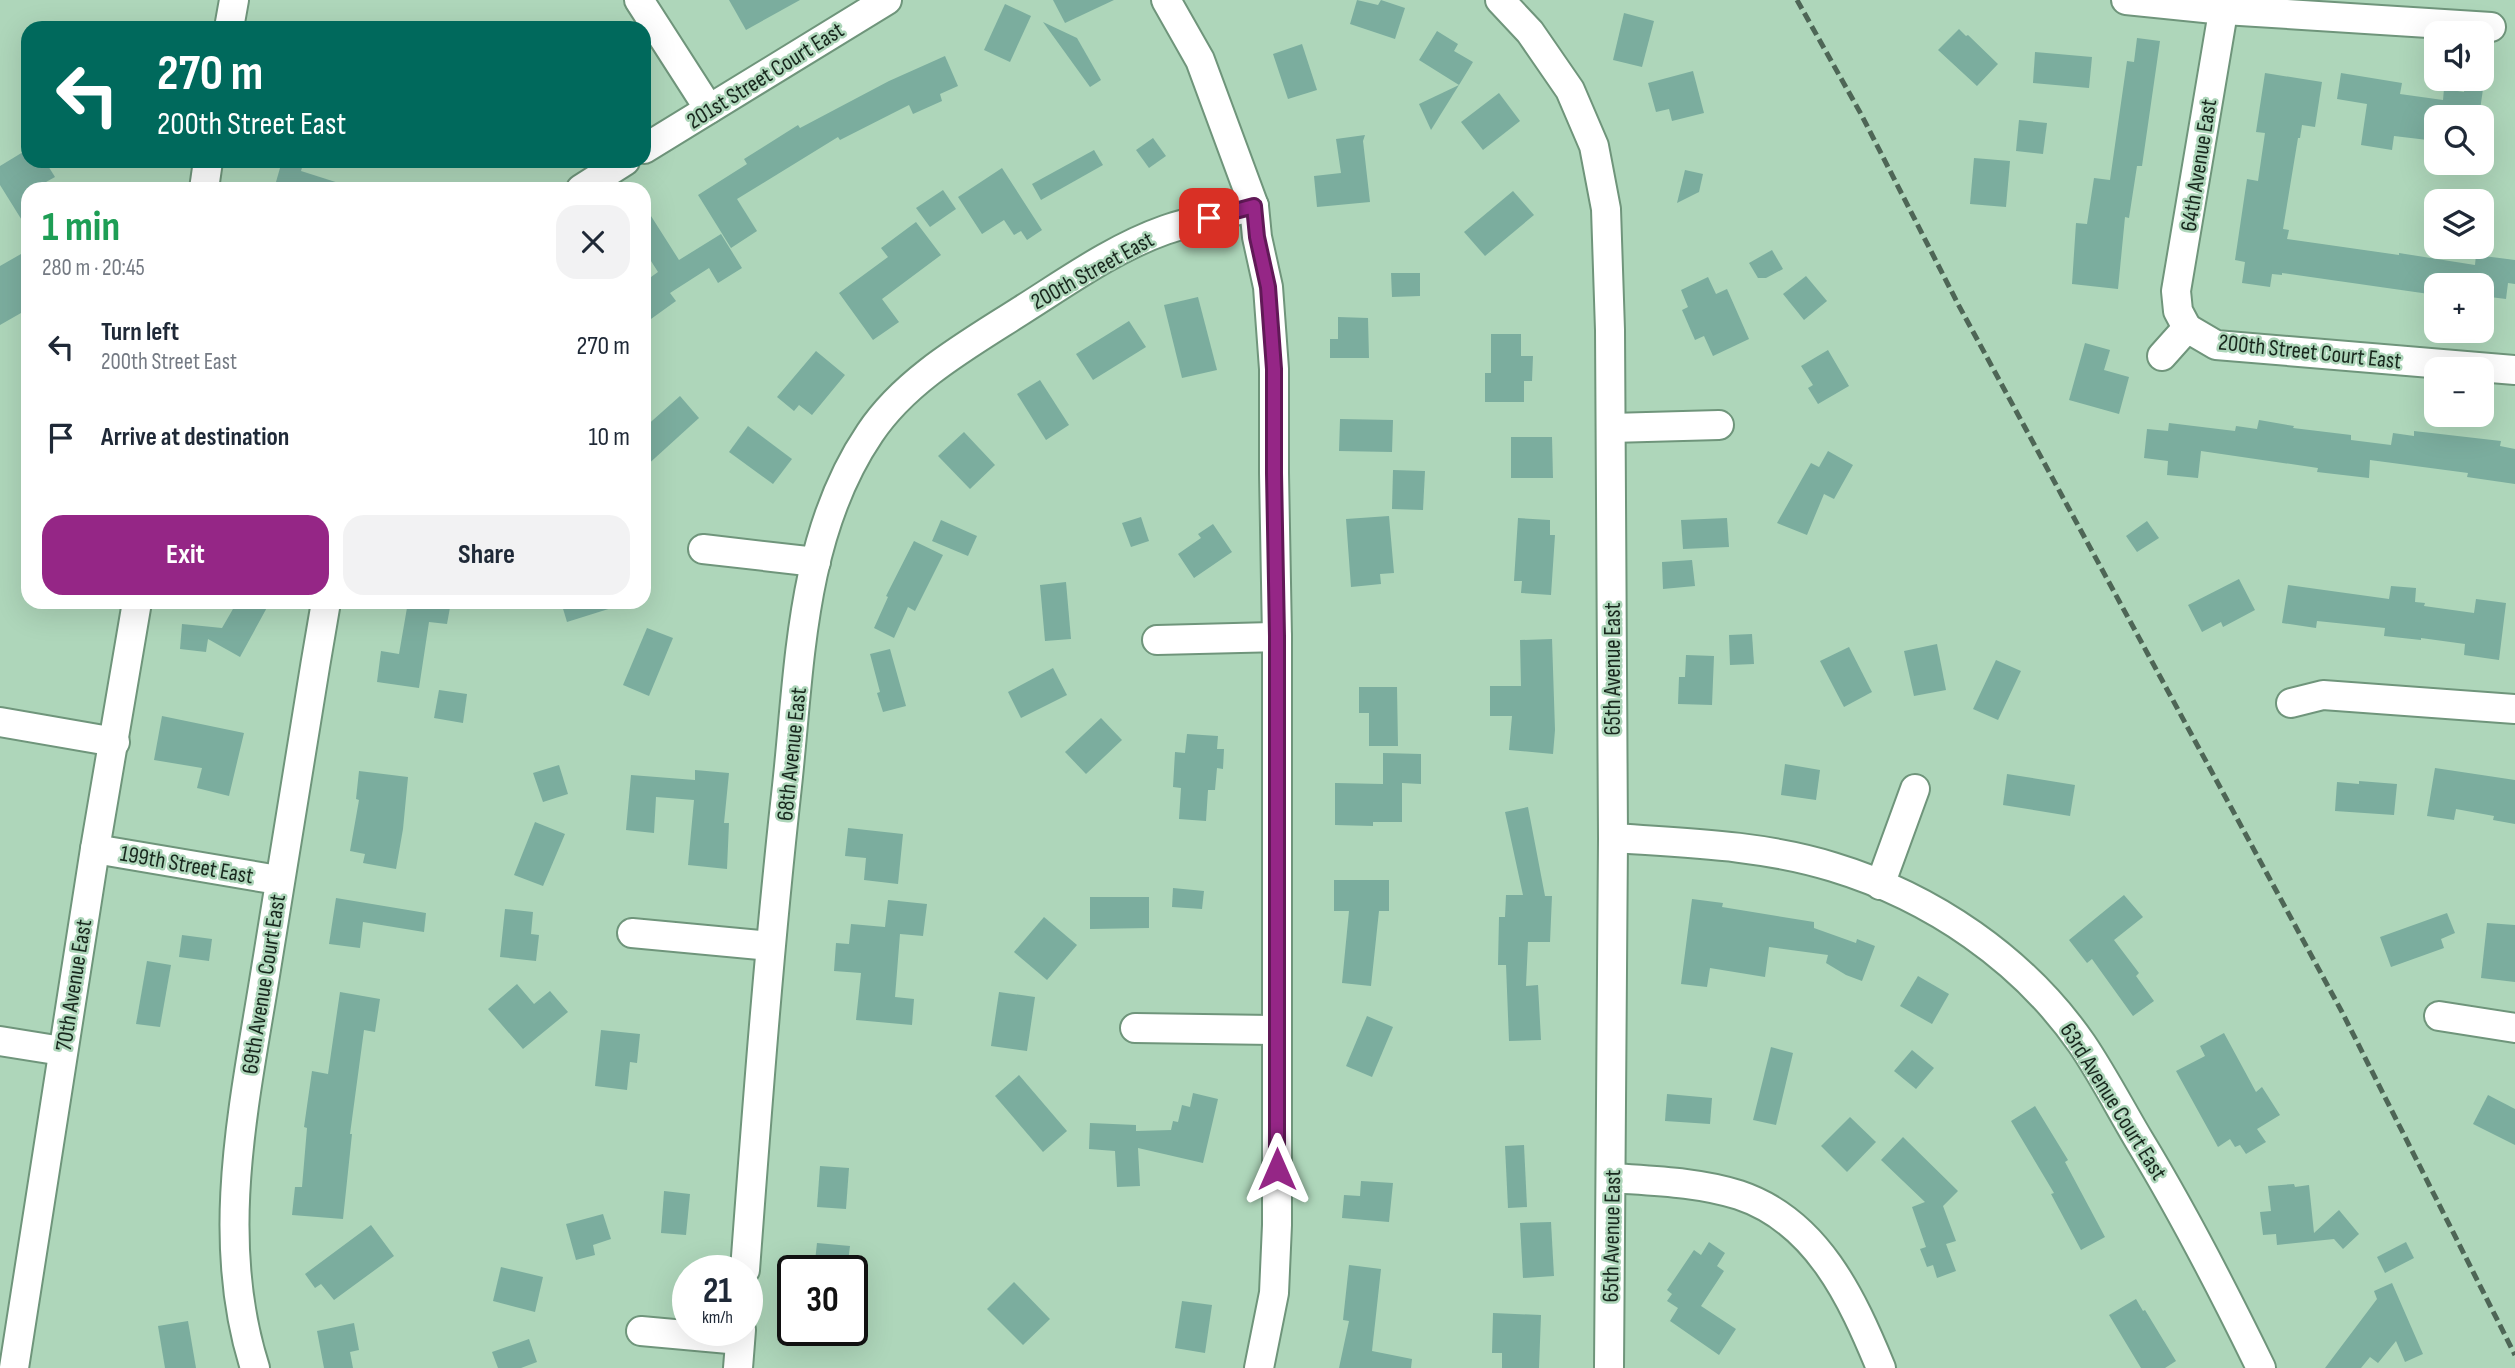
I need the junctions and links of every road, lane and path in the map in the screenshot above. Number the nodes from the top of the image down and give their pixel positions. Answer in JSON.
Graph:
{"nodes":[{"id":1,"x":234,"y":0,"type":"edge"},
{"id":2,"x":639,"y":0,"type":"edge"},
{"id":3,"x":887,"y":0,"type":"edge"},
{"id":4,"x":1500,"y":0,"type":"edge"},
{"id":5,"x":2126,"y":0,"type":"edge"},
{"id":6,"x":1175,"y":3,"type":"edge"},
{"id":7,"x":2225,"y":5,"type":"edge"},
{"id":8,"x":230,"y":21,"type":"edge"},
{"id":9,"x":2424,"y":21,"type":"edge"},
{"id":10,"x":709,"y":109,"type":"junction"},
{"id":11,"x":651,"y":145,"type":"edge"},
{"id":12,"x":614,"y":168,"type":"edge"},
{"id":13,"x":592,"y":182,"type":"edge"},
{"id":14,"x":1254,"y":206,"type":"junction"},
{"id":15,"x":2188,"y":328,"type":"junction"},
{"id":16,"x":977,"y":337,"type":"joint"},
{"id":17,"x":2162,"y":356,"type":"dead end"},
{"id":18,"x":2515,"y":370,"type":"edge"},
{"id":19,"x":1719,"y":425,"type":"dead end"},
{"id":20,"x":1611,"y":428,"type":"junction"},
{"id":21,"x":704,"y":549,"type":"dead end"},
{"id":22,"x":816,"y":562,"type":"junction"},
{"id":23,"x":136,"y":609,"type":"edge"},
{"id":24,"x":325,"y":609,"type":"edge"},
{"id":25,"x":1277,"y":636,"type":"junction"},
{"id":26,"x":1157,"y":640,"type":"dead end"},
{"id":27,"x":2291,"y":703,"type":"dead end"},
{"id":28,"x":2515,"y":709,"type":"edge"},
{"id":29,"x":0,"y":722,"type":"edge"},
{"id":30,"x":115,"y":742,"type":"junction"},
{"id":31,"x":1916,"y":789,"type":"dead end"},
{"id":32,"x":1614,"y":838,"type":"junction"},
{"id":33,"x":95,"y":849,"type":"junction"},
{"id":34,"x":278,"y":880,"type":"junction"},
{"id":35,"x":1880,"y":886,"type":"junction"},
{"id":36,"x":632,"y":933,"type":"dead end"},
{"id":37,"x":770,"y":946,"type":"junction"},
{"id":38,"x":2439,"y":1016,"type":"dead end"},
{"id":39,"x":1135,"y":1028,"type":"dead end"},
{"id":40,"x":2515,"y":1028,"type":"edge"},
{"id":41,"x":1277,"y":1030,"type":"junction"},
{"id":42,"x":0,"y":1041,"type":"edge"},
{"id":43,"x":62,"y":1051,"type":"junction"},
{"id":44,"x":1612,"y":1178,"type":"junction"},
{"id":45,"x":746,"y":1255,"type":"edge"},
{"id":46,"x":641,"y":1331,"type":"dead end"},
{"id":47,"x":672,"y":1332,"type":"edge"},
{"id":48,"x":739,"y":1346,"type":"edge"},
{"id":49,"x":13,"y":1368,"type":"edge"},
{"id":50,"x":255,"y":1368,"type":"edge"},
{"id":51,"x":737,"y":1368,"type":"edge"},
{"id":52,"x":1259,"y":1368,"type":"edge"},
{"id":53,"x":1609,"y":1368,"type":"edge"},
{"id":54,"x":1881,"y":1368,"type":"edge"},
{"id":55,"x":2261,"y":1368,"type":"edge"}],
"edges":[{"from":1,"to":8,"type":"street"},
{"from":2,"to":10,"type":"street"},
{"from":3,"to":10,"type":"street","name":"201st Street Court East"},
{"from":4,"to":20,"type":"street","name":"65th Avenue East"},
{"from":5,"to":7,"type":"street"},
{"from":6,"to":14,"type":"street"},
{"from":7,"to":9,"type":"street"},
{"from":7,"to":15,"type":"street","name":"64th Avenue East"},
{"from":10,"to":11,"type":"street","name":"201st Street Court East"},
{"from":12,"to":13,"type":"street"},
{"from":14,"to":16,"type":"street","name":"200th Street East"},
{"from":14,"to":25,"type":"street"},
{"from":15,"to":17,"type":"street","name":"200th Street Court East"},
{"from":15,"to":18,"type":"street","name":"200th Street Court East"},
{"from":16,"to":22,"type":"street","name":"68th Avenue East"},
{"from":19,"to":20,"type":"street"},
{"from":20,"to":32,"type":"street","name":"65th Avenue East"},
{"from":21,"to":22,"type":"street"},
{"from":22,"to":37,"type":"street","name":"68th Avenue East"},
{"from":23,"to":30,"type":"street","name":"70th Avenue East"},
{"from":24,"to":34,"type":"street","name":"69th Avenue Court East"},
{"from":25,"to":26,"type":"street"},
{"from":25,"to":41,"type":"street"},
{"from":27,"to":28,"type":"street"},
{"from":29,"to":30,"type":"street"},
{"from":30,"to":33,"type":"street","name":"70th Avenue East"},
{"from":31,"to":35,"type":"street"},
{"from":32,"to":35,"type":"street","name":"63rd Avenue Court East"},
{"from":32,"to":44,"type":"street","name":"65th Avenue East"},
{"from":33,"to":34,"type":"street","name":"199th Street East"},
{"from":33,"to":43,"type":"street","name":"70th Avenue East"},
{"from":34,"to":50,"type":"street","name":"69th Avenue Court East"},
{"from":35,"to":55,"type":"street","name":"63rd Avenue Court East"},
{"from":36,"to":37,"type":"street"},
{"from":37,"to":45,"type":"street","name":"68th Avenue East"},
{"from":38,"to":40,"type":"street"},
{"from":39,"to":41,"type":"street"},
{"from":41,"to":52,"type":"street"},
{"from":42,"to":43,"type":"street"},
{"from":43,"to":49,"type":"street","name":"70th Avenue East"},
{"from":44,"to":53,"type":"street","name":"65th Avenue East"},
{"from":44,"to":54,"type":"street"},
{"from":46,"to":47,"type":"street"},
{"from":48,"to":51,"type":"street"}]}
